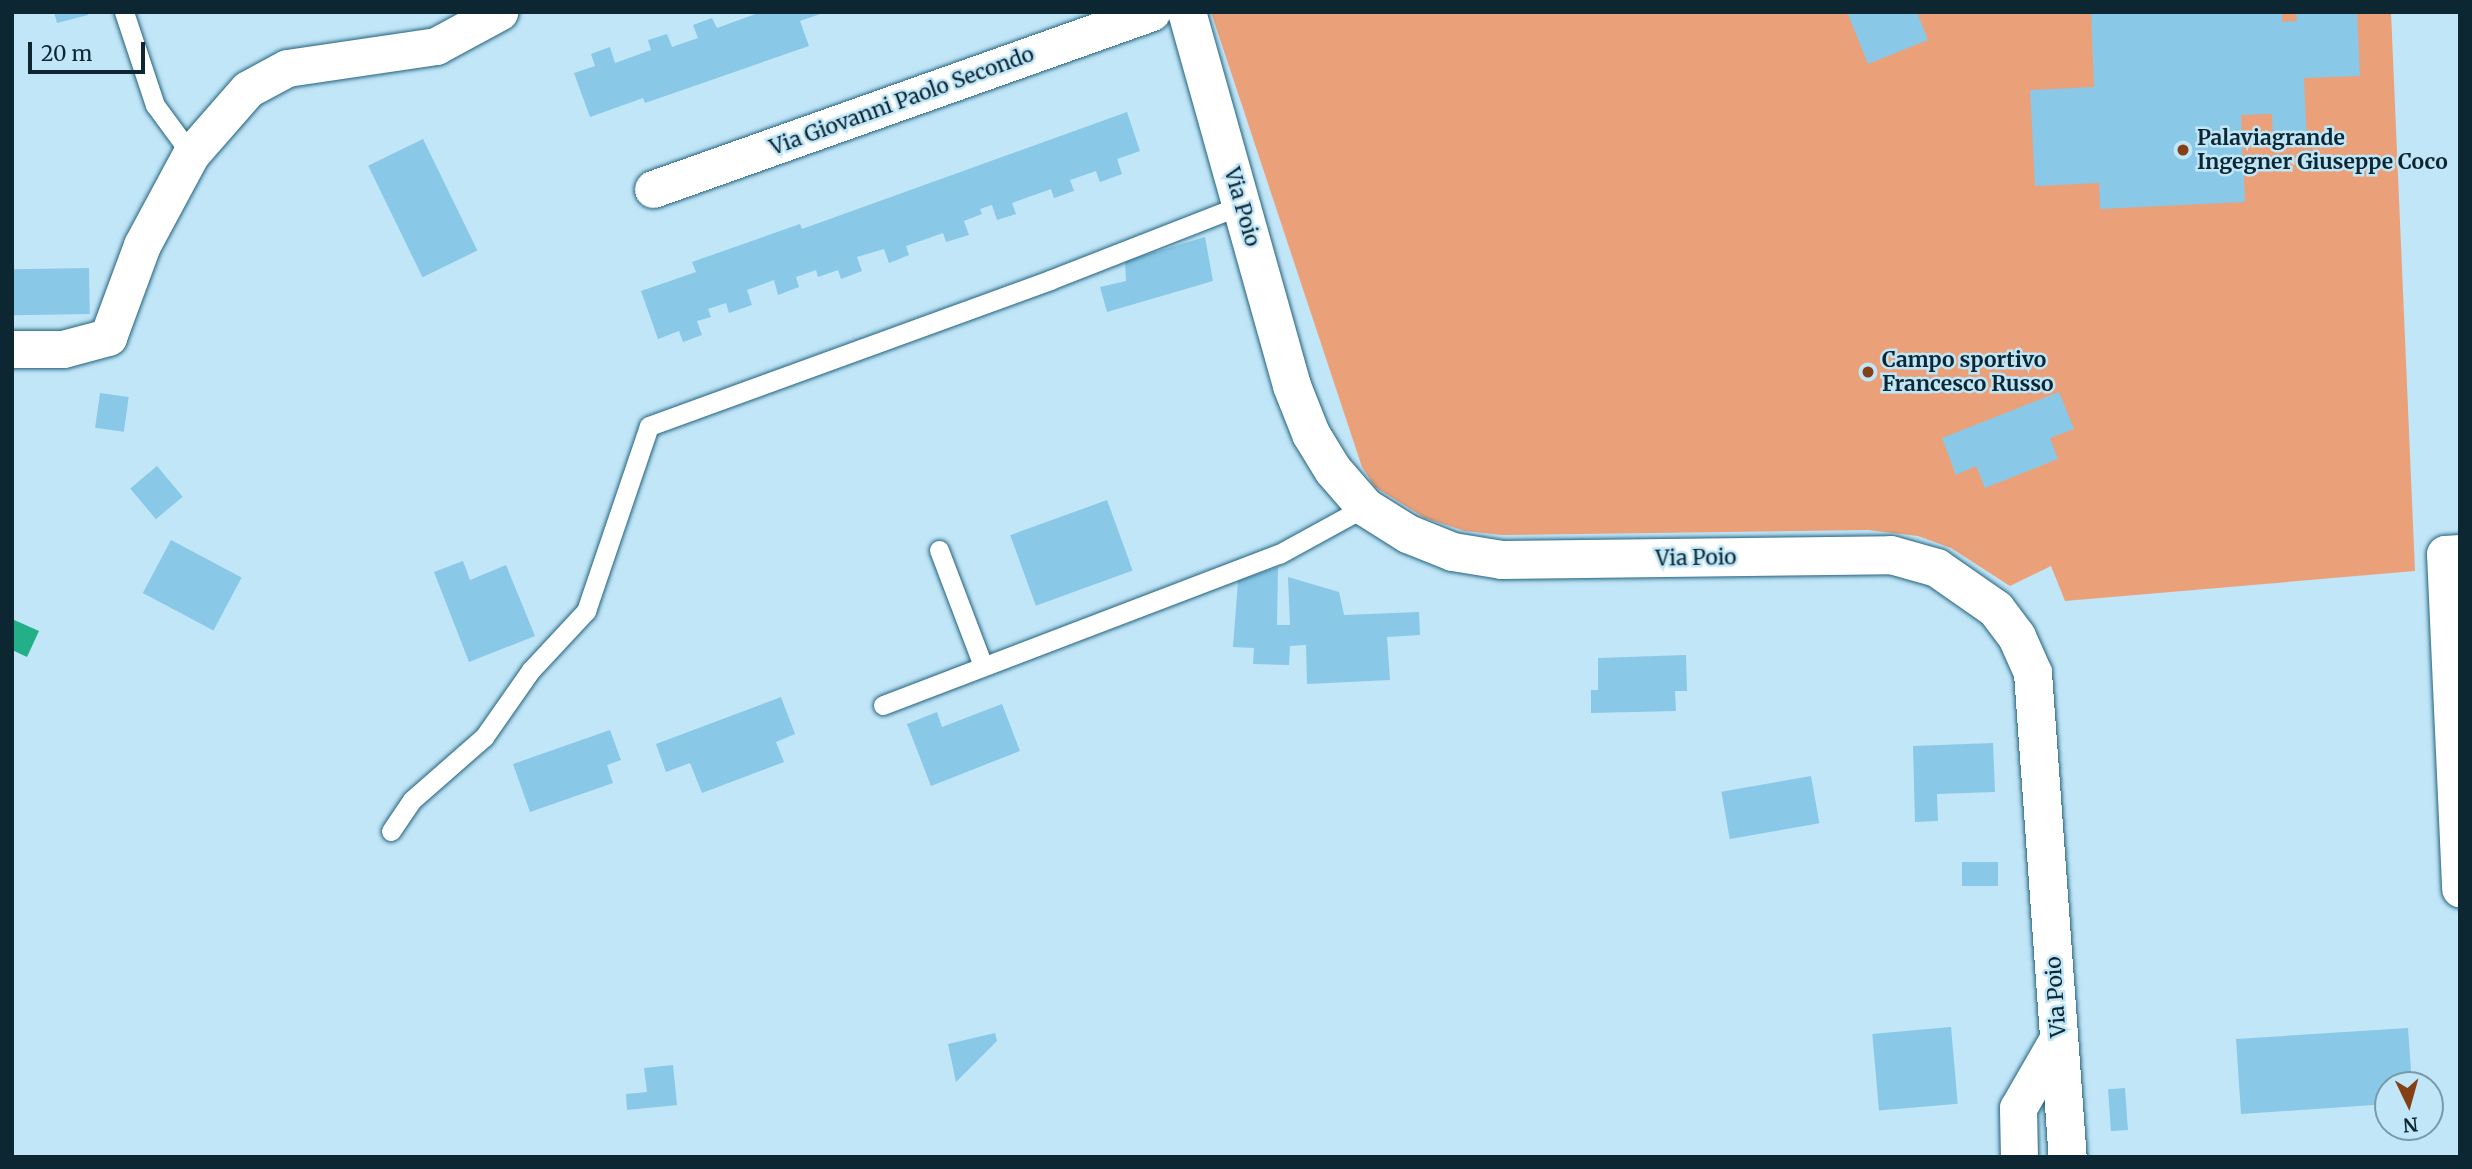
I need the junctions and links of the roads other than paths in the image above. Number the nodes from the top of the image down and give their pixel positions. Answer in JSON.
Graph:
{"nodes":[{"id":1,"x":124,"y":12,"type":"edge"},
{"id":2,"x":499,"y":12,"type":"edge"},
{"id":3,"x":1152,"y":12,"type":"edge"},
{"id":4,"x":1187,"y":12,"type":"edge"},
{"id":5,"x":191,"y":154,"type":"junction"},
{"id":6,"x":653,"y":189,"type":"dead end"},
{"id":7,"x":1241,"y":205,"type":"junction"},
{"id":8,"x":12,"y":349,"type":"edge"},
{"id":9,"x":1365,"y":507,"type":"junction"},
{"id":10,"x":939,"y":550,"type":"dead end"},
{"id":11,"x":2452,"y":553,"type":"edge"},
{"id":12,"x":984,"y":666,"type":"junction"},
{"id":13,"x":883,"y":705,"type":"dead end"},
{"id":14,"x":391,"y":831,"type":"dead end"},
{"id":15,"x":2460,"y":889,"type":"edge"},
{"id":16,"x":2059,"y":1037,"type":"junction"},
{"id":17,"x":2019,"y":1157,"type":"edge"},
{"id":18,"x":2067,"y":1157,"type":"edge"}],
"edges":[{"from":1,"to":5,"type":"lane"},
{"from":2,"to":5,"type":"street"},
{"from":3,"to":6,"type":"street","name":"Via Giovanni Paolo Secondo"},
{"from":4,"to":7,"type":"street","name":"Via Poio"},
{"from":5,"to":8,"type":"street"},
{"from":7,"to":9,"type":"street","name":"Via Poio"},
{"from":7,"to":14,"type":"lane"},
{"from":9,"to":12,"type":"lane"},
{"from":9,"to":16,"type":"street","name":"Via Poio"},
{"from":10,"to":12,"type":"lane"},
{"from":11,"to":15,"type":"street"},
{"from":12,"to":13,"type":"lane"},
{"from":16,"to":17,"type":"street"},
{"from":16,"to":18,"type":"street","name":"Via Poio"}]}
